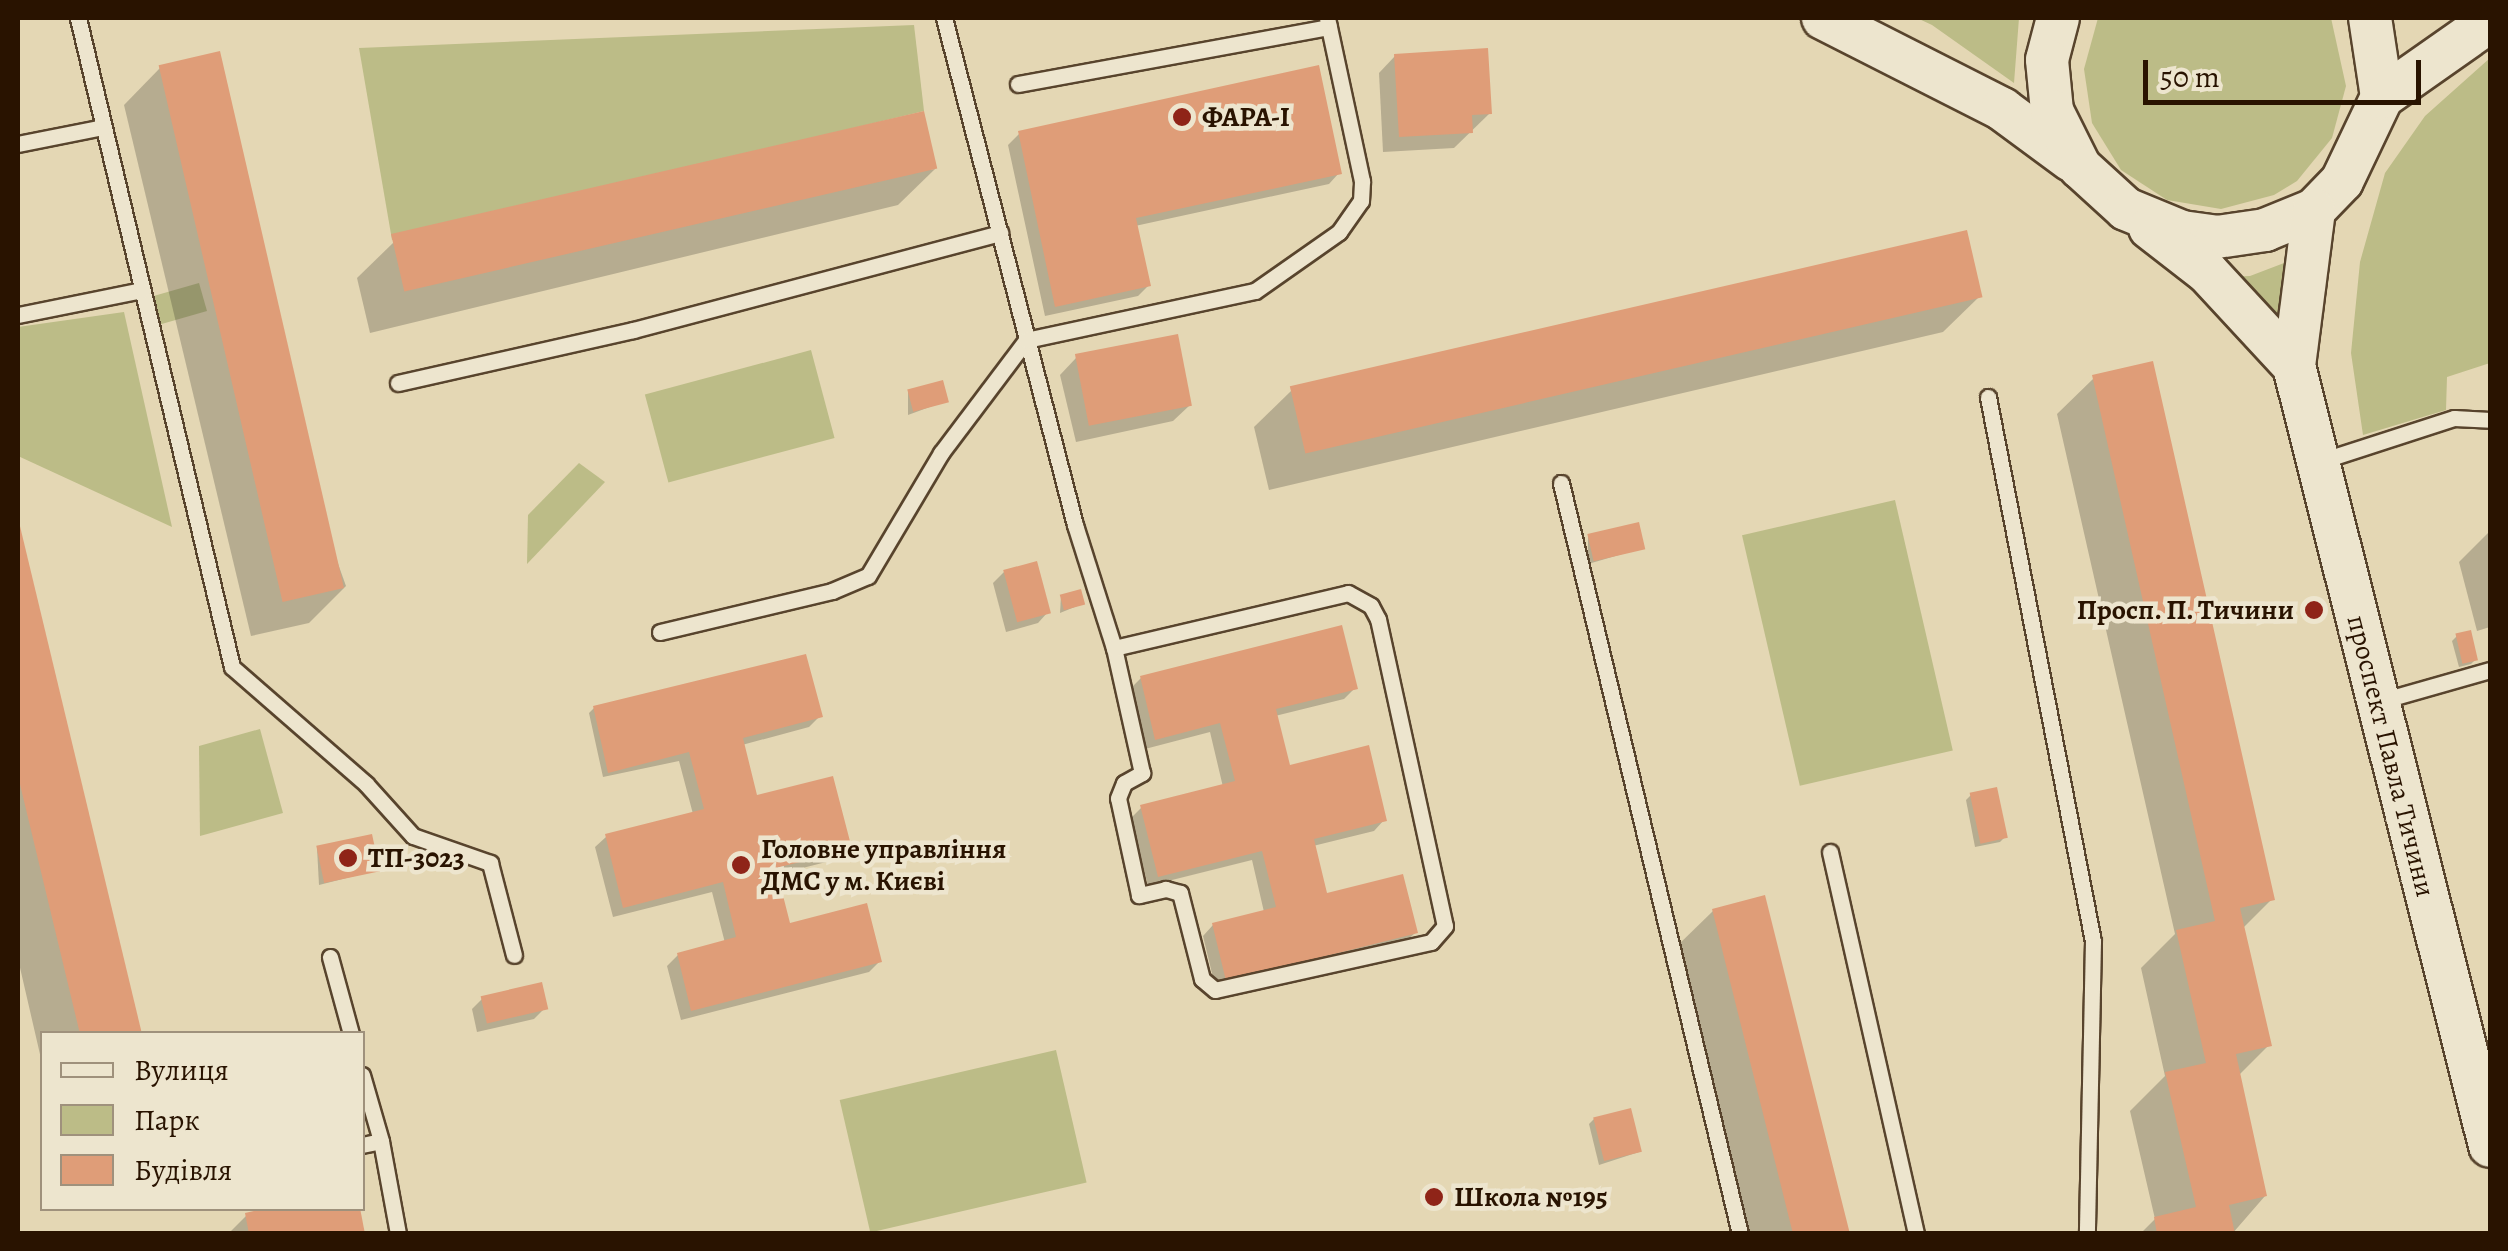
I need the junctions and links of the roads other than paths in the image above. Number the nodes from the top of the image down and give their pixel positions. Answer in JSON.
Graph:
{"nodes":[{"id":1,"x":78,"y":18,"type":"edge"},
{"id":2,"x":944,"y":18,"type":"edge"},
{"id":3,"x":1823,"y":18,"type":"edge"},
{"id":4,"x":2058,"y":18,"type":"edge"},
{"id":5,"x":2370,"y":18,"type":"edge"},
{"id":6,"x":2490,"y":21,"type":"edge"},
{"id":7,"x":1328,"y":22,"type":"edge"},
{"id":8,"x":1018,"y":84,"type":"dead end"},
{"id":9,"x":2382,"y":98,"type":"junction"},
{"id":10,"x":103,"y":126,"type":"junction"},
{"id":11,"x":18,"y":144,"type":"edge"},
{"id":12,"x":2080,"y":166,"type":"junction"},
{"id":13,"x":2126,"y":209,"type":"junction"},
{"id":14,"x":2314,"y":210,"type":"junction"},
{"id":15,"x":1000,"y":233,"type":"junction"},
{"id":16,"x":142,"y":290,"type":"junction"},
{"id":17,"x":18,"y":315,"type":"edge"},
{"id":18,"x":1026,"y":340,"type":"junction"},
{"id":19,"x":2294,"y":366,"type":"junction"},
{"id":20,"x":398,"y":384,"type":"dead end"},
{"id":21,"x":1988,"y":396,"type":"dead end"},
{"id":22,"x":2490,"y":420,"type":"edge"},
{"id":23,"x":2317,"y":462,"type":"junction"},
{"id":24,"x":1561,"y":483,"type":"dead end"},
{"id":25,"x":660,"y":632,"type":"dead end"},
{"id":26,"x":1114,"y":648,"type":"junction"},
{"id":27,"x":2490,"y":670,"type":"edge"},
{"id":28,"x":2377,"y":702,"type":"junction"},
{"id":29,"x":1830,"y":852,"type":"dead end"},
{"id":30,"x":514,"y":955,"type":"dead end"},
{"id":31,"x":330,"y":957,"type":"dead end"},
{"id":32,"x":350,"y":1031,"type":"edge"},
{"id":33,"x":365,"y":1087,"type":"edge"},
{"id":34,"x":380,"y":1141,"type":"junction"},
{"id":35,"x":365,"y":1144,"type":"edge"},
{"id":36,"x":2490,"y":1146,"type":"edge"},
{"id":37,"x":398,"y":1234,"type":"edge"},
{"id":38,"x":1740,"y":1234,"type":"edge"},
{"id":39,"x":1916,"y":1234,"type":"edge"},
{"id":40,"x":2087,"y":1234,"type":"edge"}],
"edges":[{"from":1,"to":10,"type":"lane"},
{"from":2,"to":15,"type":"lane"},
{"from":3,"to":12,"type":"street"},
{"from":4,"to":12,"type":"street"},
{"from":5,"to":9,"type":"street"},
{"from":6,"to":9,"type":"street"},
{"from":7,"to":8,"type":"lane"},
{"from":7,"to":18,"type":"lane"},
{"from":9,"to":14,"type":"street"},
{"from":10,"to":11,"type":"lane"},
{"from":10,"to":16,"type":"lane"},
{"from":12,"to":13,"type":"street","name":"проспект Павла Тичини"},
{"from":13,"to":14,"type":"street"},
{"from":13,"to":19,"type":"street","name":"проспект Павла Тичини"},
{"from":14,"to":19,"type":"street","name":"проспект Павла Тичини"},
{"from":15,"to":18,"type":"lane"},
{"from":15,"to":20,"type":"lane"},
{"from":16,"to":17,"type":"lane"},
{"from":16,"to":30,"type":"lane"},
{"from":18,"to":25,"type":"lane"},
{"from":18,"to":26,"type":"lane"},
{"from":19,"to":23,"type":"street","name":"проспект Павла Тичини"},
{"from":21,"to":40,"type":"lane"},
{"from":22,"to":23,"type":"lane"},
{"from":23,"to":28,"type":"street","name":"проспект Павла Тичини"},
{"from":24,"to":38,"type":"lane"},
{"from":26,"to":26,"type":"lane"},
{"from":27,"to":28,"type":"lane"},
{"from":28,"to":36,"type":"street","name":"проспект Павла Тичини"},
{"from":29,"to":39,"type":"lane"},
{"from":31,"to":32,"type":"lane"},
{"from":33,"to":34,"type":"lane"},
{"from":34,"to":35,"type":"lane"},
{"from":34,"to":37,"type":"lane"}]}
